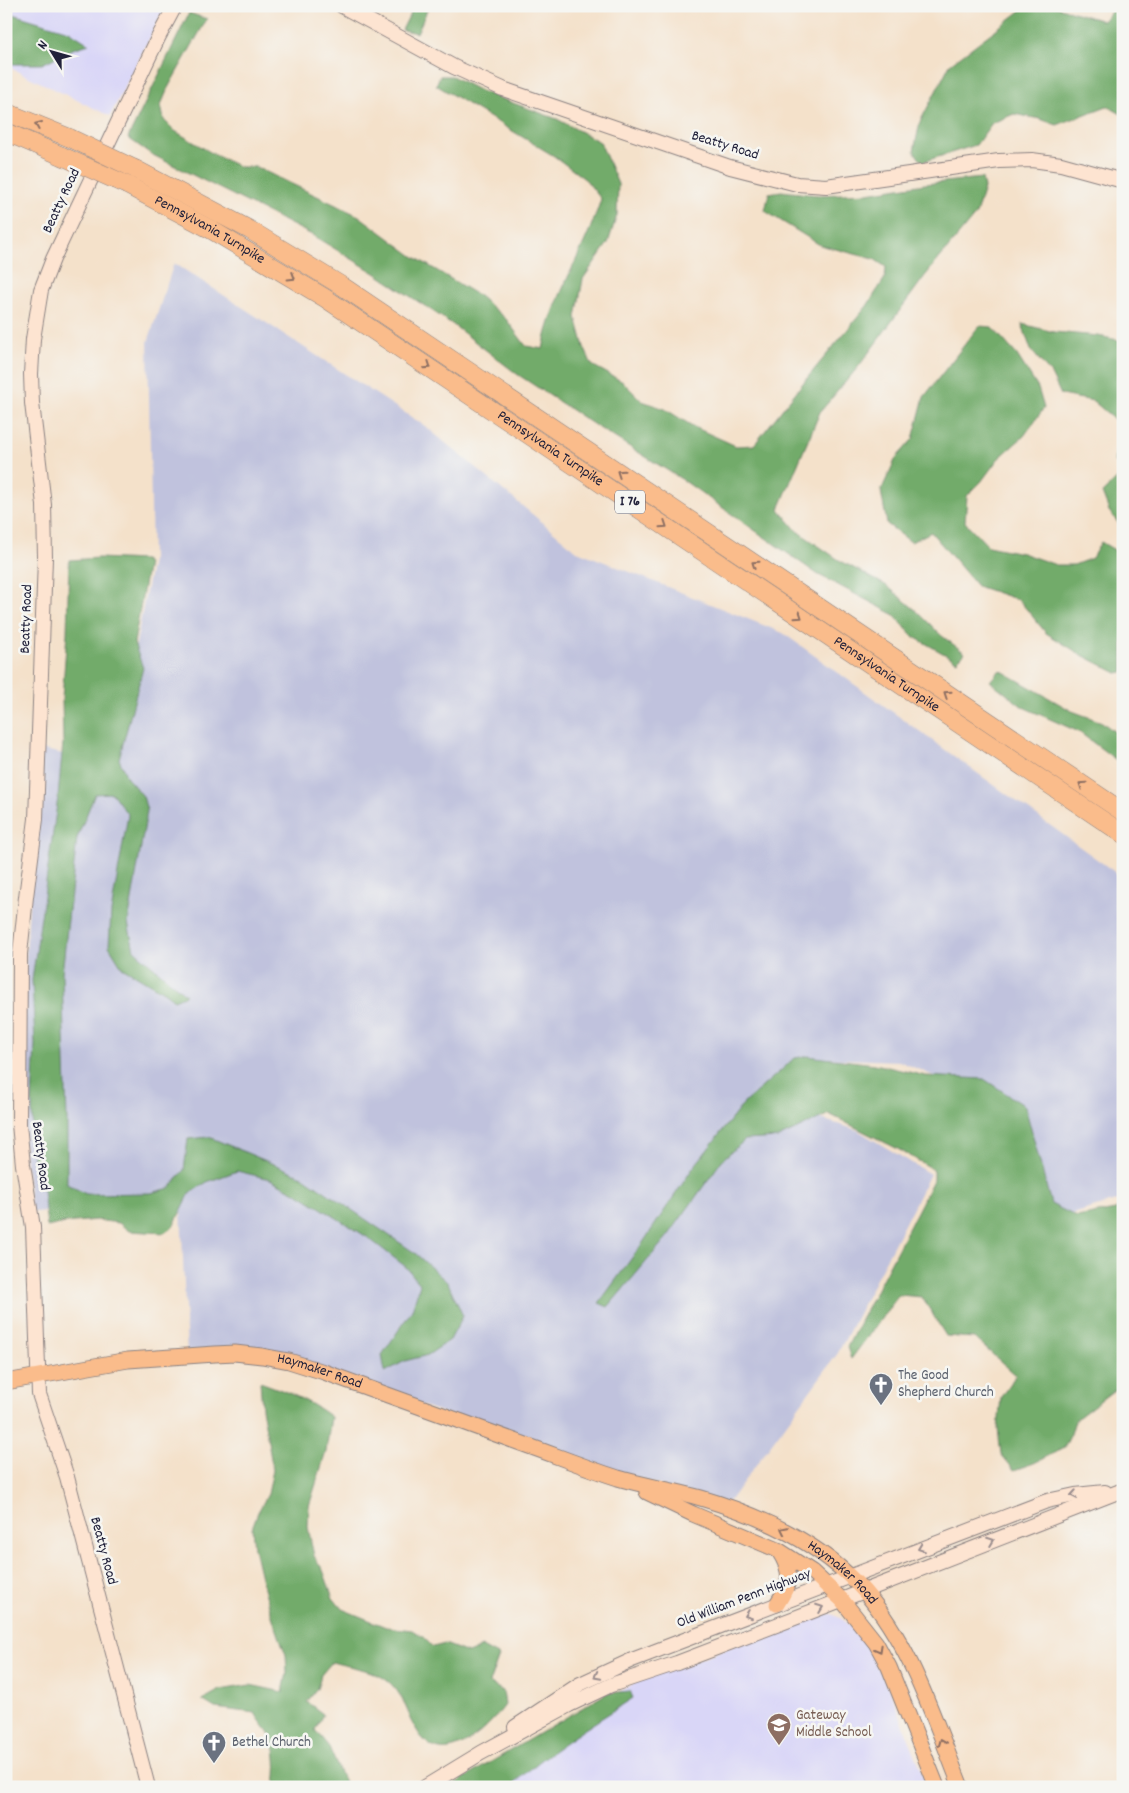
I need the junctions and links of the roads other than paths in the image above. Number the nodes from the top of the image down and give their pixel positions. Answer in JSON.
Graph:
{"nodes":[{"id":1,"x":175,"y":6,"type":"edge"},
{"id":2,"x":342,"y":6,"type":"edge"},
{"id":3,"x":6,"y":112,"type":"edge"},
{"id":4,"x":6,"y":132,"type":"edge"},
{"id":5,"x":1123,"y":181,"type":"edge"},
{"id":6,"x":1123,"y":812,"type":"edge"},
{"id":7,"x":1123,"y":834,"type":"edge"},
{"id":8,"x":37,"y":1375,"type":"junction"},
{"id":9,"x":6,"y":1382,"type":"edge"},
{"id":10,"x":619,"y":1478,"type":"junction"},
{"id":11,"x":778,"y":1550,"type":"junction"},
{"id":12,"x":849,"y":1576,"type":"junction"},
{"id":13,"x":826,"y":1585,"type":"junction"},
{"id":14,"x":864,"y":1591,"type":"junction"},
{"id":15,"x":842,"y":1600,"type":"junction"},
{"id":16,"x":778,"y":1604,"type":"junction"},
{"id":17,"x":481,"y":1753,"type":"junction"},
{"id":18,"x":148,"y":1787,"type":"edge"},
{"id":19,"x":425,"y":1787,"type":"edge"},
{"id":20,"x":937,"y":1787,"type":"edge"},
{"id":21,"x":960,"y":1787,"type":"edge"}],
"edges":[{"from":1,"to":8,"type":"street","name":"Beatty Road"},
{"from":2,"to":5,"type":"street","name":"Beatty Road"},
{"from":6,"to":3,"type":"highway","name":"Pennsylvania Turnpike","number":"I 76","one_way":true,"bridge":true},
{"from":4,"to":7,"type":"highway","name":"Pennsylvania Turnpike","number":"I 76","one_way":true,"bridge":true},
{"from":8,"to":9,"type":"main road","name":"Haymaker Road"},
{"from":8,"to":10,"type":"main road","name":"Haymaker Road"},
{"from":8,"to":18,"type":"street","name":"Beatty Road"},
{"from":10,"to":11,"type":"main road","name":"Haymaker Road"},
{"from":12,"to":10,"type":"main road","name":"Haymaker Road","one_way":true},
{"from":11,"to":13,"type":"main road","name":"Haymaker Road"},
{"from":11,"to":16,"type":"main road"},
{"from":12,"to":13,"type":"street","name":"Old William Penn Highway"},
{"from":12,"to":14,"type":"main road","name":"Haymaker Road"},
{"from":14,"to":12,"type":"street","name":"Old William Penn Highway","one_way":true},
{"from":13,"to":15,"type":"main road","name":"Haymaker Road"},
{"from":13,"to":16,"type":"street","name":"Old William Penn Highway"},
{"from":14,"to":15,"type":"street","name":"Old William Penn Highway"},
{"from":21,"to":14,"type":"main road","name":"Haymaker Road","one_way":true},
{"from":17,"to":15,"type":"street","name":"Old William Penn Highway","one_way":true},
{"from":15,"to":20,"type":"main road","name":"Haymaker Road","one_way":true},
{"from":16,"to":17,"type":"street","name":"Old William Penn Highway","one_way":true},
{"from":17,"to":19,"type":"street","name":"Old William Penn Highway"}]}
